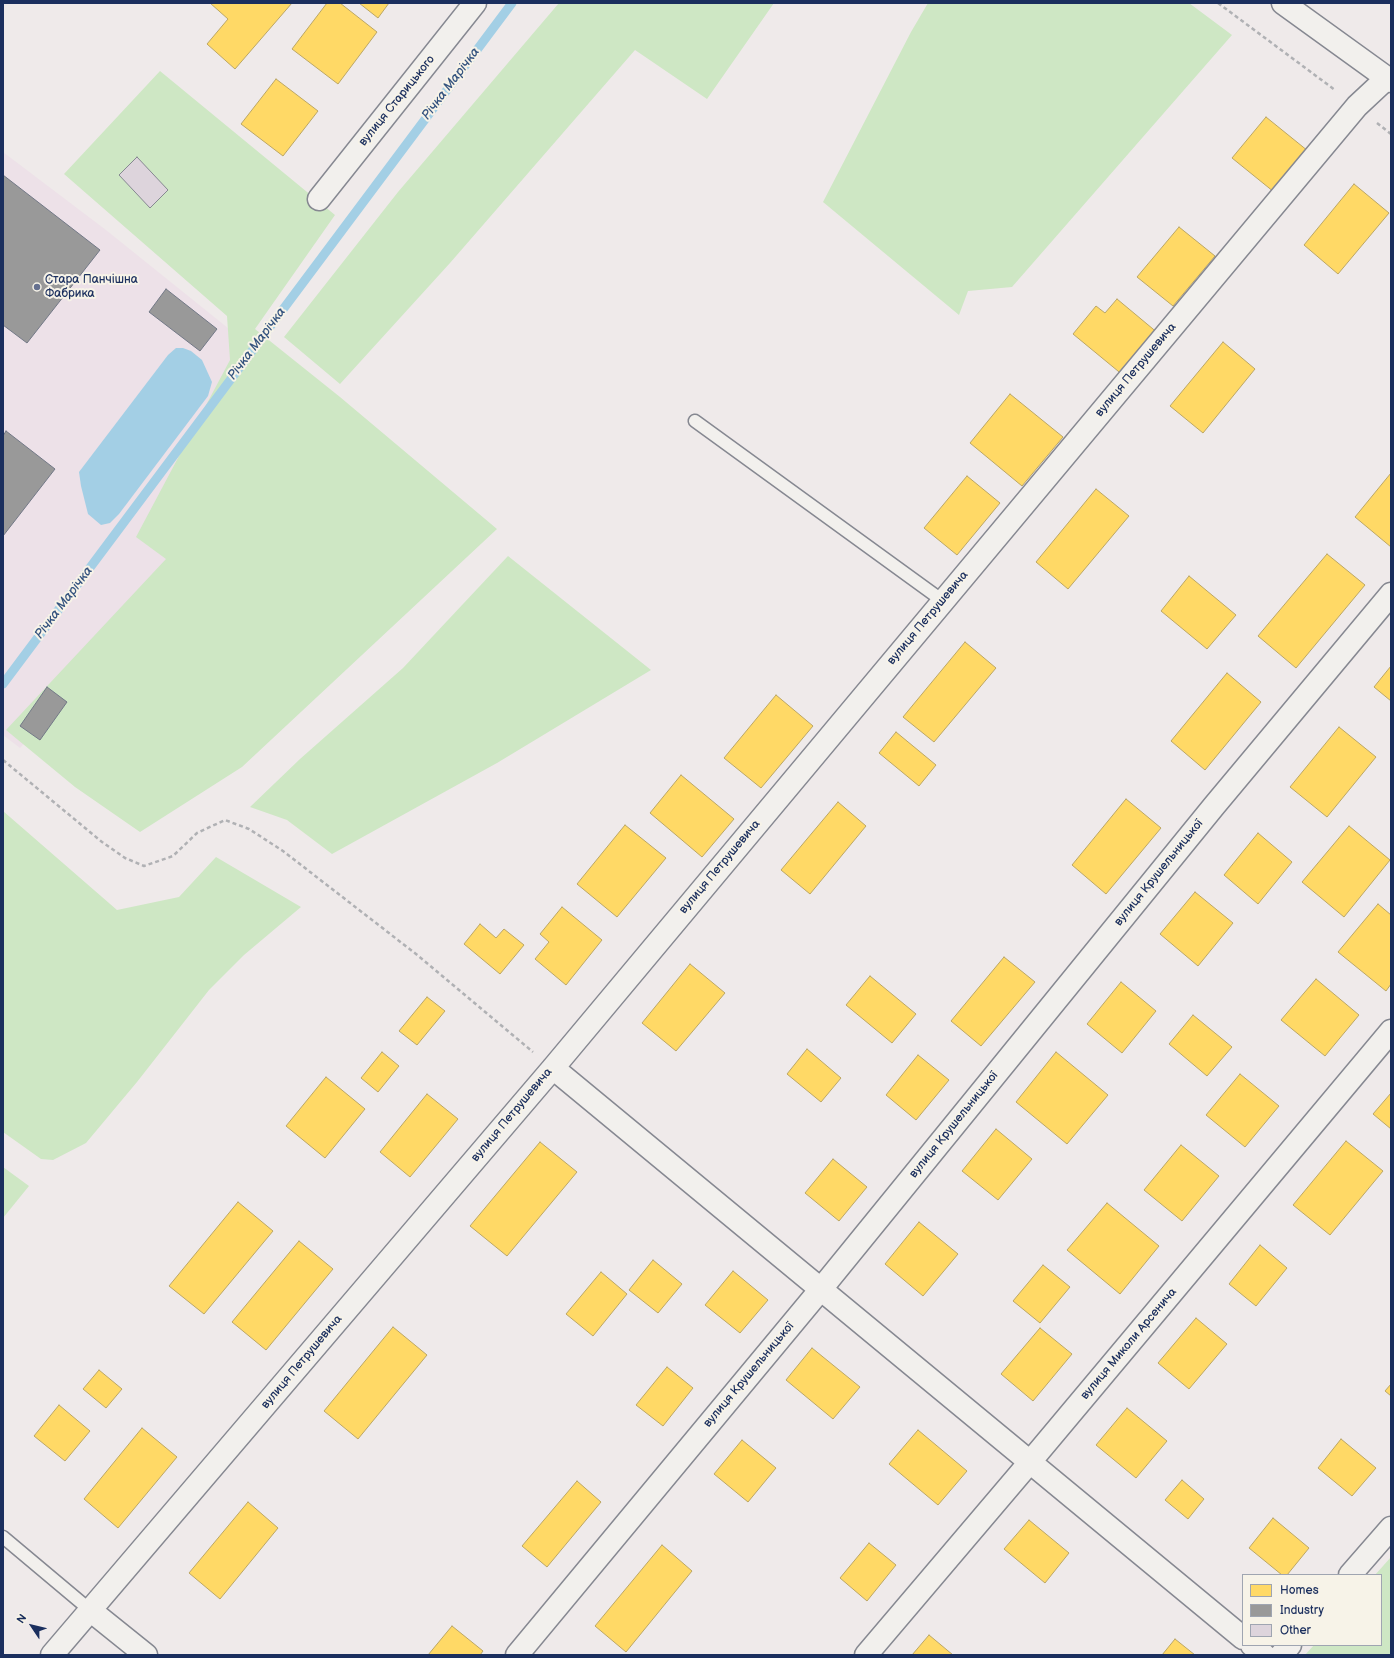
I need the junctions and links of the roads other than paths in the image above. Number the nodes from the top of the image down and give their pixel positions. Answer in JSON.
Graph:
{"nodes":[{"id":1,"x":475,"y":3,"type":"edge"},
{"id":2,"x":1283,"y":3,"type":"edge"},
{"id":3,"x":1389,"y":79,"type":"edge"},
{"id":4,"x":319,"y":199,"type":"dead end"},
{"id":5,"x":695,"y":421,"type":"dead end"},
{"id":6,"x":1391,"y":594,"type":"edge"},
{"id":7,"x":943,"y":601,"type":"junction"},
{"id":8,"x":1391,"y":1031,"type":"edge"},
{"id":9,"x":552,"y":1068,"type":"junction"},
{"id":10,"x":821,"y":1289,"type":"junction"},
{"id":11,"x":1030,"y":1462,"type":"junction"},
{"id":12,"x":1391,"y":1528,"type":"edge"},
{"id":13,"x":3,"y":1537,"type":"edge"},
{"id":14,"x":1351,"y":1574,"type":"edge"},
{"id":15,"x":90,"y":1610,"type":"junction"},
{"id":16,"x":1242,"y":1637,"type":"edge"},
{"id":17,"x":1253,"y":1646,"type":"edge"},
{"id":18,"x":1289,"y":1646,"type":"edge"},
{"id":19,"x":52,"y":1655,"type":"edge"},
{"id":20,"x":146,"y":1655,"type":"edge"},
{"id":21,"x":517,"y":1655,"type":"edge"},
{"id":22,"x":866,"y":1655,"type":"edge"},
{"id":23,"x":1264,"y":1655,"type":"edge"},
{"id":24,"x":1281,"y":1655,"type":"edge"}],
"edges":[{"from":1,"to":4,"type":"street","name":"вулиця Старицького"},
{"from":2,"to":3,"type":"street"},
{"from":3,"to":7,"type":"street","name":"вулиця Петрушевича"},
{"from":5,"to":7,"type":"lane"},
{"from":6,"to":10,"type":"street","name":"вулиця Крушельницької"},
{"from":7,"to":9,"type":"street","name":"вулиця Петрушевича"},
{"from":8,"to":11,"type":"street","name":"вулиця Миколи Арсенича"},
{"from":9,"to":10,"type":"street"},
{"from":9,"to":15,"type":"street","name":"вулиця Петрушевича"},
{"from":10,"to":11,"type":"street"},
{"from":10,"to":21,"type":"street","name":"вулиця Крушельницької"},
{"from":11,"to":16,"type":"street"},
{"from":11,"to":22,"type":"street","name":"вулиця Миколи Арсенича"},
{"from":12,"to":14,"type":"street"},
{"from":13,"to":15,"type":"lane"},
{"from":15,"to":19,"type":"street","name":"вулиця Петрушевича"},
{"from":15,"to":20,"type":"street"},
{"from":17,"to":23,"type":"street"},
{"from":18,"to":24,"type":"street"}]}
